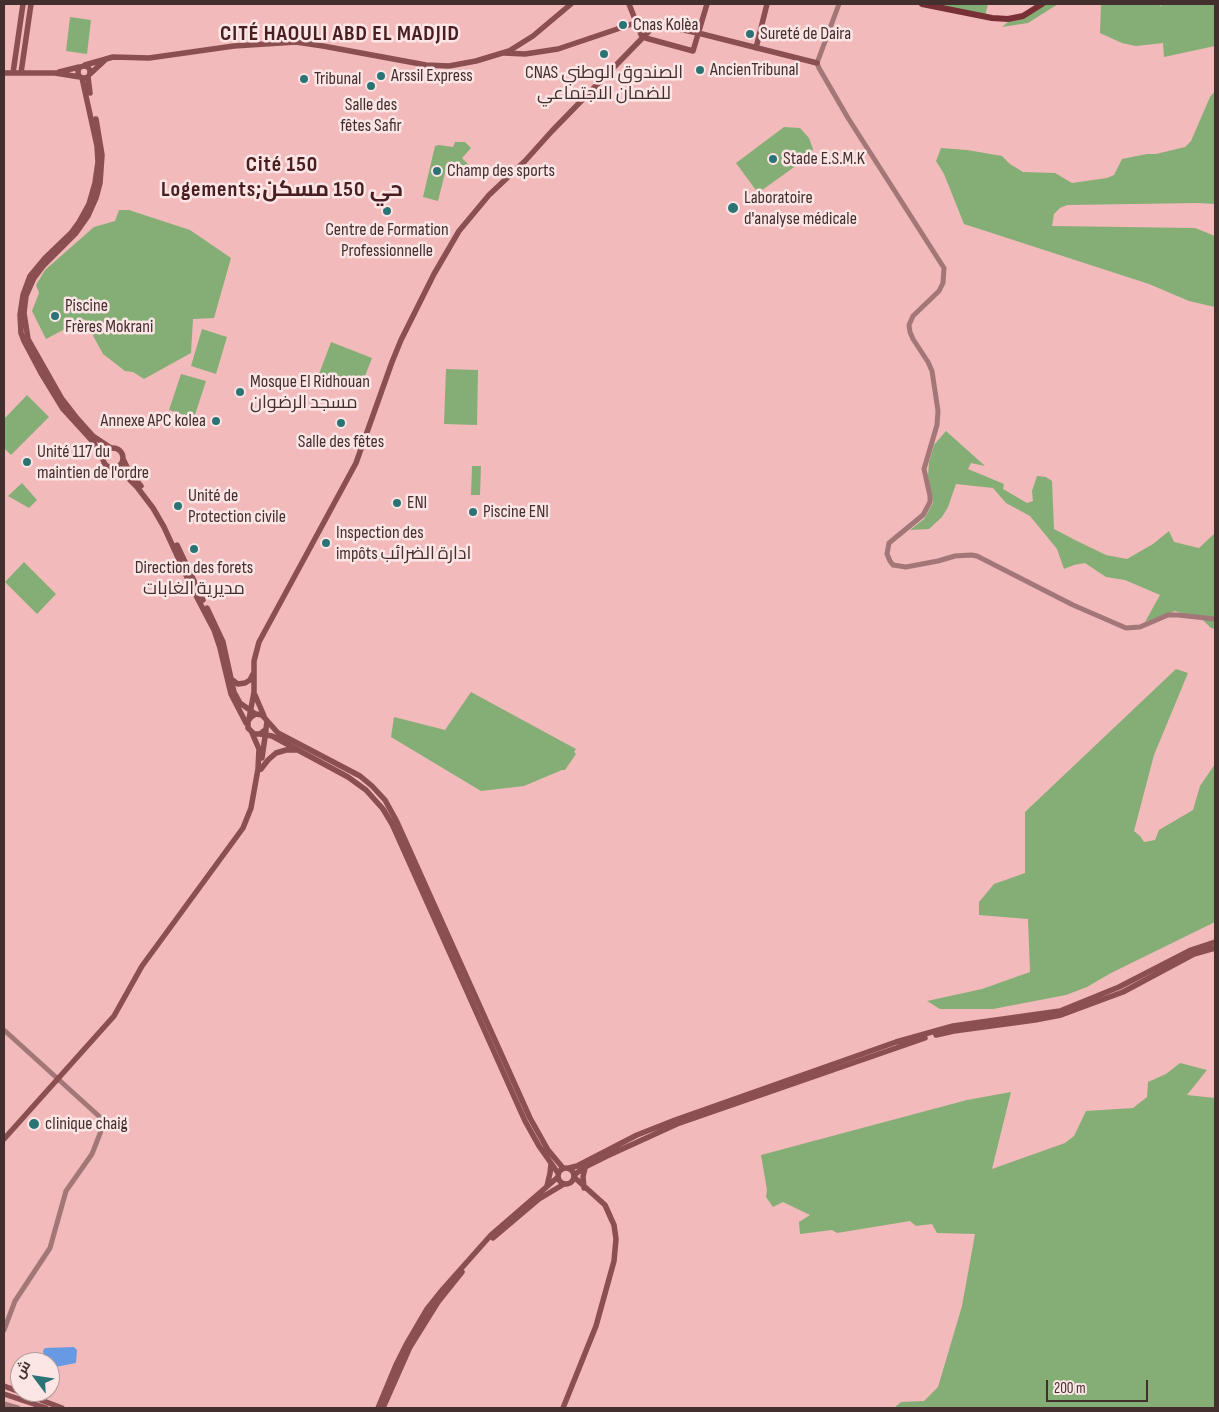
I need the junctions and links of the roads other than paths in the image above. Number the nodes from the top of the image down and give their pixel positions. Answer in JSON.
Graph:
{"nodes":[{"id":1,"x":23,"y":4,"type":"edge"},
{"id":2,"x":31,"y":4,"type":"edge"},
{"id":3,"x":572,"y":4,"type":"edge"},
{"id":4,"x":629,"y":4,"type":"edge"},
{"id":5,"x":707,"y":4,"type":"edge"},
{"id":6,"x":710,"y":4,"type":"edge"},
{"id":7,"x":767,"y":4,"type":"edge"},
{"id":8,"x":839,"y":4,"type":"edge"},
{"id":9,"x":922,"y":4,"type":"edge"},
{"id":10,"x":1042,"y":4,"type":"edge"},
{"id":11,"x":637,"y":22,"type":"junction"},
{"id":12,"x":656,"y":24,"type":"junction"},
{"id":13,"x":700,"y":34,"type":"junction"},
{"id":14,"x":642,"y":38,"type":"junction"},
{"id":15,"x":756,"y":48,"type":"junction"},
{"id":16,"x":502,"y":53,"type":"junction"},
{"id":17,"x":108,"y":58,"type":"junction"},
{"id":18,"x":817,"y":63,"type":"junction"},
{"id":19,"x":83,"y":66,"type":"junction"},
{"id":20,"x":4,"y":73,"type":"edge"},
{"id":21,"x":13,"y":73,"type":"junction"},
{"id":22,"x":21,"y":73,"type":"junction"},
{"id":23,"x":55,"y":73,"type":"junction"},
{"id":24,"x":85,"y":76,"type":"junction"},
{"id":25,"x":111,"y":448,"type":"junction"},
{"id":26,"x":103,"y":458,"type":"junction"},
{"id":27,"x":123,"y":459,"type":"junction"},
{"id":28,"x":113,"y":468,"type":"junction"},
{"id":29,"x":1215,"y":619,"type":"edge"},
{"id":30,"x":253,"y":674,"type":"junction"},
{"id":31,"x":231,"y":679,"type":"junction"},
{"id":32,"x":254,"y":692,"type":"junction"},
{"id":33,"x":253,"y":713,"type":"junction"},
{"id":34,"x":265,"y":719,"type":"junction"},
{"id":35,"x":247,"y":726,"type":"junction"},
{"id":36,"x":263,"y":732,"type":"junction"},
{"id":37,"x":252,"y":733,"type":"junction"},
{"id":38,"x":299,"y":751,"type":"junction"},
{"id":39,"x":261,"y":769,"type":"junction"},
{"id":40,"x":1215,"y":942,"type":"edge"},
{"id":41,"x":1215,"y":948,"type":"edge"},
{"id":42,"x":134,"y":982,"type":"junction"},
{"id":43,"x":4,"y":1030,"type":"edge"},
{"id":44,"x":58,"y":1079,"type":"junction"},
{"id":45,"x":4,"y":1139,"type":"edge"},
{"id":46,"x":551,"y":1164,"type":"junction"},
{"id":47,"x":585,"y":1167,"type":"junction"},
{"id":48,"x":566,"y":1168,"type":"junction"},
{"id":49,"x":558,"y":1175,"type":"junction"},
{"id":50,"x":574,"y":1176,"type":"junction"},
{"id":51,"x":566,"y":1184,"type":"junction"},
{"id":52,"x":546,"y":1187,"type":"junction"},
{"id":53,"x":585,"y":1189,"type":"junction"},
{"id":54,"x":4,"y":1330,"type":"edge"},
{"id":55,"x":4,"y":1386,"type":"edge"},
{"id":56,"x":4,"y":1394,"type":"edge"},
{"id":57,"x":4,"y":1404,"type":"edge"},
{"id":58,"x":18,"y":1408,"type":"edge"},
{"id":59,"x":46,"y":1408,"type":"edge"},
{"id":60,"x":62,"y":1408,"type":"edge"},
{"id":61,"x":378,"y":1408,"type":"edge"},
{"id":62,"x":383,"y":1408,"type":"edge"},
{"id":63,"x":563,"y":1408,"type":"edge"}],
"edges":[{"from":1,"to":21,"type":"main road"},
{"from":2,"to":22,"type":"main road"},
{"from":3,"to":16,"type":"main road"},
{"from":4,"to":11,"type":"main road"},
{"from":5,"to":13,"type":"main road"},
{"from":6,"to":13,"type":"main road"},
{"from":7,"to":15,"type":"main road"},
{"from":8,"to":18,"type":"street"},
{"from":9,"to":10,"type":"main road"},
{"from":11,"to":12,"type":"main road"},
{"from":11,"to":14,"type":"main road"},
{"from":11,"to":16,"type":"main road"},
{"from":12,"to":13,"type":"main road"},
{"from":12,"to":14,"type":"main road"},
{"from":13,"to":14,"type":"main road"},
{"from":13,"to":15,"type":"main road"},
{"from":14,"to":30,"type":"main road"},
{"from":15,"to":18,"type":"main road"},
{"from":16,"to":17,"type":"main road"},
{"from":17,"to":19,"type":"main road"},
{"from":17,"to":24,"type":"main road"},
{"from":18,"to":29,"type":"street"},
{"from":19,"to":23,"type":"main road"},
{"from":19,"to":24,"type":"main road"},
{"from":19,"to":24,"type":"main road"},
{"from":20,"to":21,"type":"main road"},
{"from":21,"to":22,"type":"main road"},
{"from":22,"to":23,"type":"main road"},
{"from":23,"to":24,"type":"main road"},
{"from":24,"to":25,"type":"main road"},
{"from":24,"to":26,"type":"main road"},
{"from":25,"to":26,"type":"main road"},
{"from":25,"to":27,"type":"main road"},
{"from":26,"to":28,"type":"main road"},
{"from":27,"to":28,"type":"main road"},
{"from":27,"to":31,"type":"main road"},
{"from":28,"to":35,"type":"main road"},
{"from":30,"to":31,"type":"main road"},
{"from":30,"to":32,"type":"main road"},
{"from":31,"to":33,"type":"main road"},
{"from":32,"to":33,"type":"main road"},
{"from":32,"to":34,"type":"main road"},
{"from":33,"to":34,"type":"main road"},
{"from":33,"to":35,"type":"main road"},
{"from":34,"to":36,"type":"main road"},
{"from":34,"to":48,"type":"main road"},
{"from":35,"to":37,"type":"main road"},
{"from":36,"to":37,"type":"main road"},
{"from":36,"to":38,"type":"main road"},
{"from":36,"to":39,"type":"main road"},
{"from":37,"to":42,"type":"main road"},
{"from":38,"to":39,"type":"main road"},
{"from":38,"to":46,"type":"main road"},
{"from":39,"to":42,"type":"main road"},
{"from":40,"to":48,"type":"main road"},
{"from":41,"to":47,"type":"main road"},
{"from":42,"to":44,"type":"main road"},
{"from":43,"to":44,"type":"street"},
{"from":44,"to":45,"type":"main road"},
{"from":44,"to":54,"type":"street"},
{"from":46,"to":49,"type":"main road"},
{"from":46,"to":52,"type":"main road"},
{"from":47,"to":50,"type":"main road"},
{"from":47,"to":53,"type":"main road"},
{"from":48,"to":49,"type":"main road"},
{"from":48,"to":50,"type":"main road"},
{"from":49,"to":51,"type":"main road"},
{"from":49,"to":52,"type":"main road"},
{"from":50,"to":51,"type":"main road"},
{"from":50,"to":53,"type":"main road"},
{"from":51,"to":53,"type":"main road"},
{"from":51,"to":62,"type":"main road"},
{"from":52,"to":61,"type":"main road"},
{"from":53,"to":63,"type":"main road"},
{"from":55,"to":60,"type":"main road"},
{"from":56,"to":59,"type":"main road"},
{"from":57,"to":58,"type":"street"}]}
